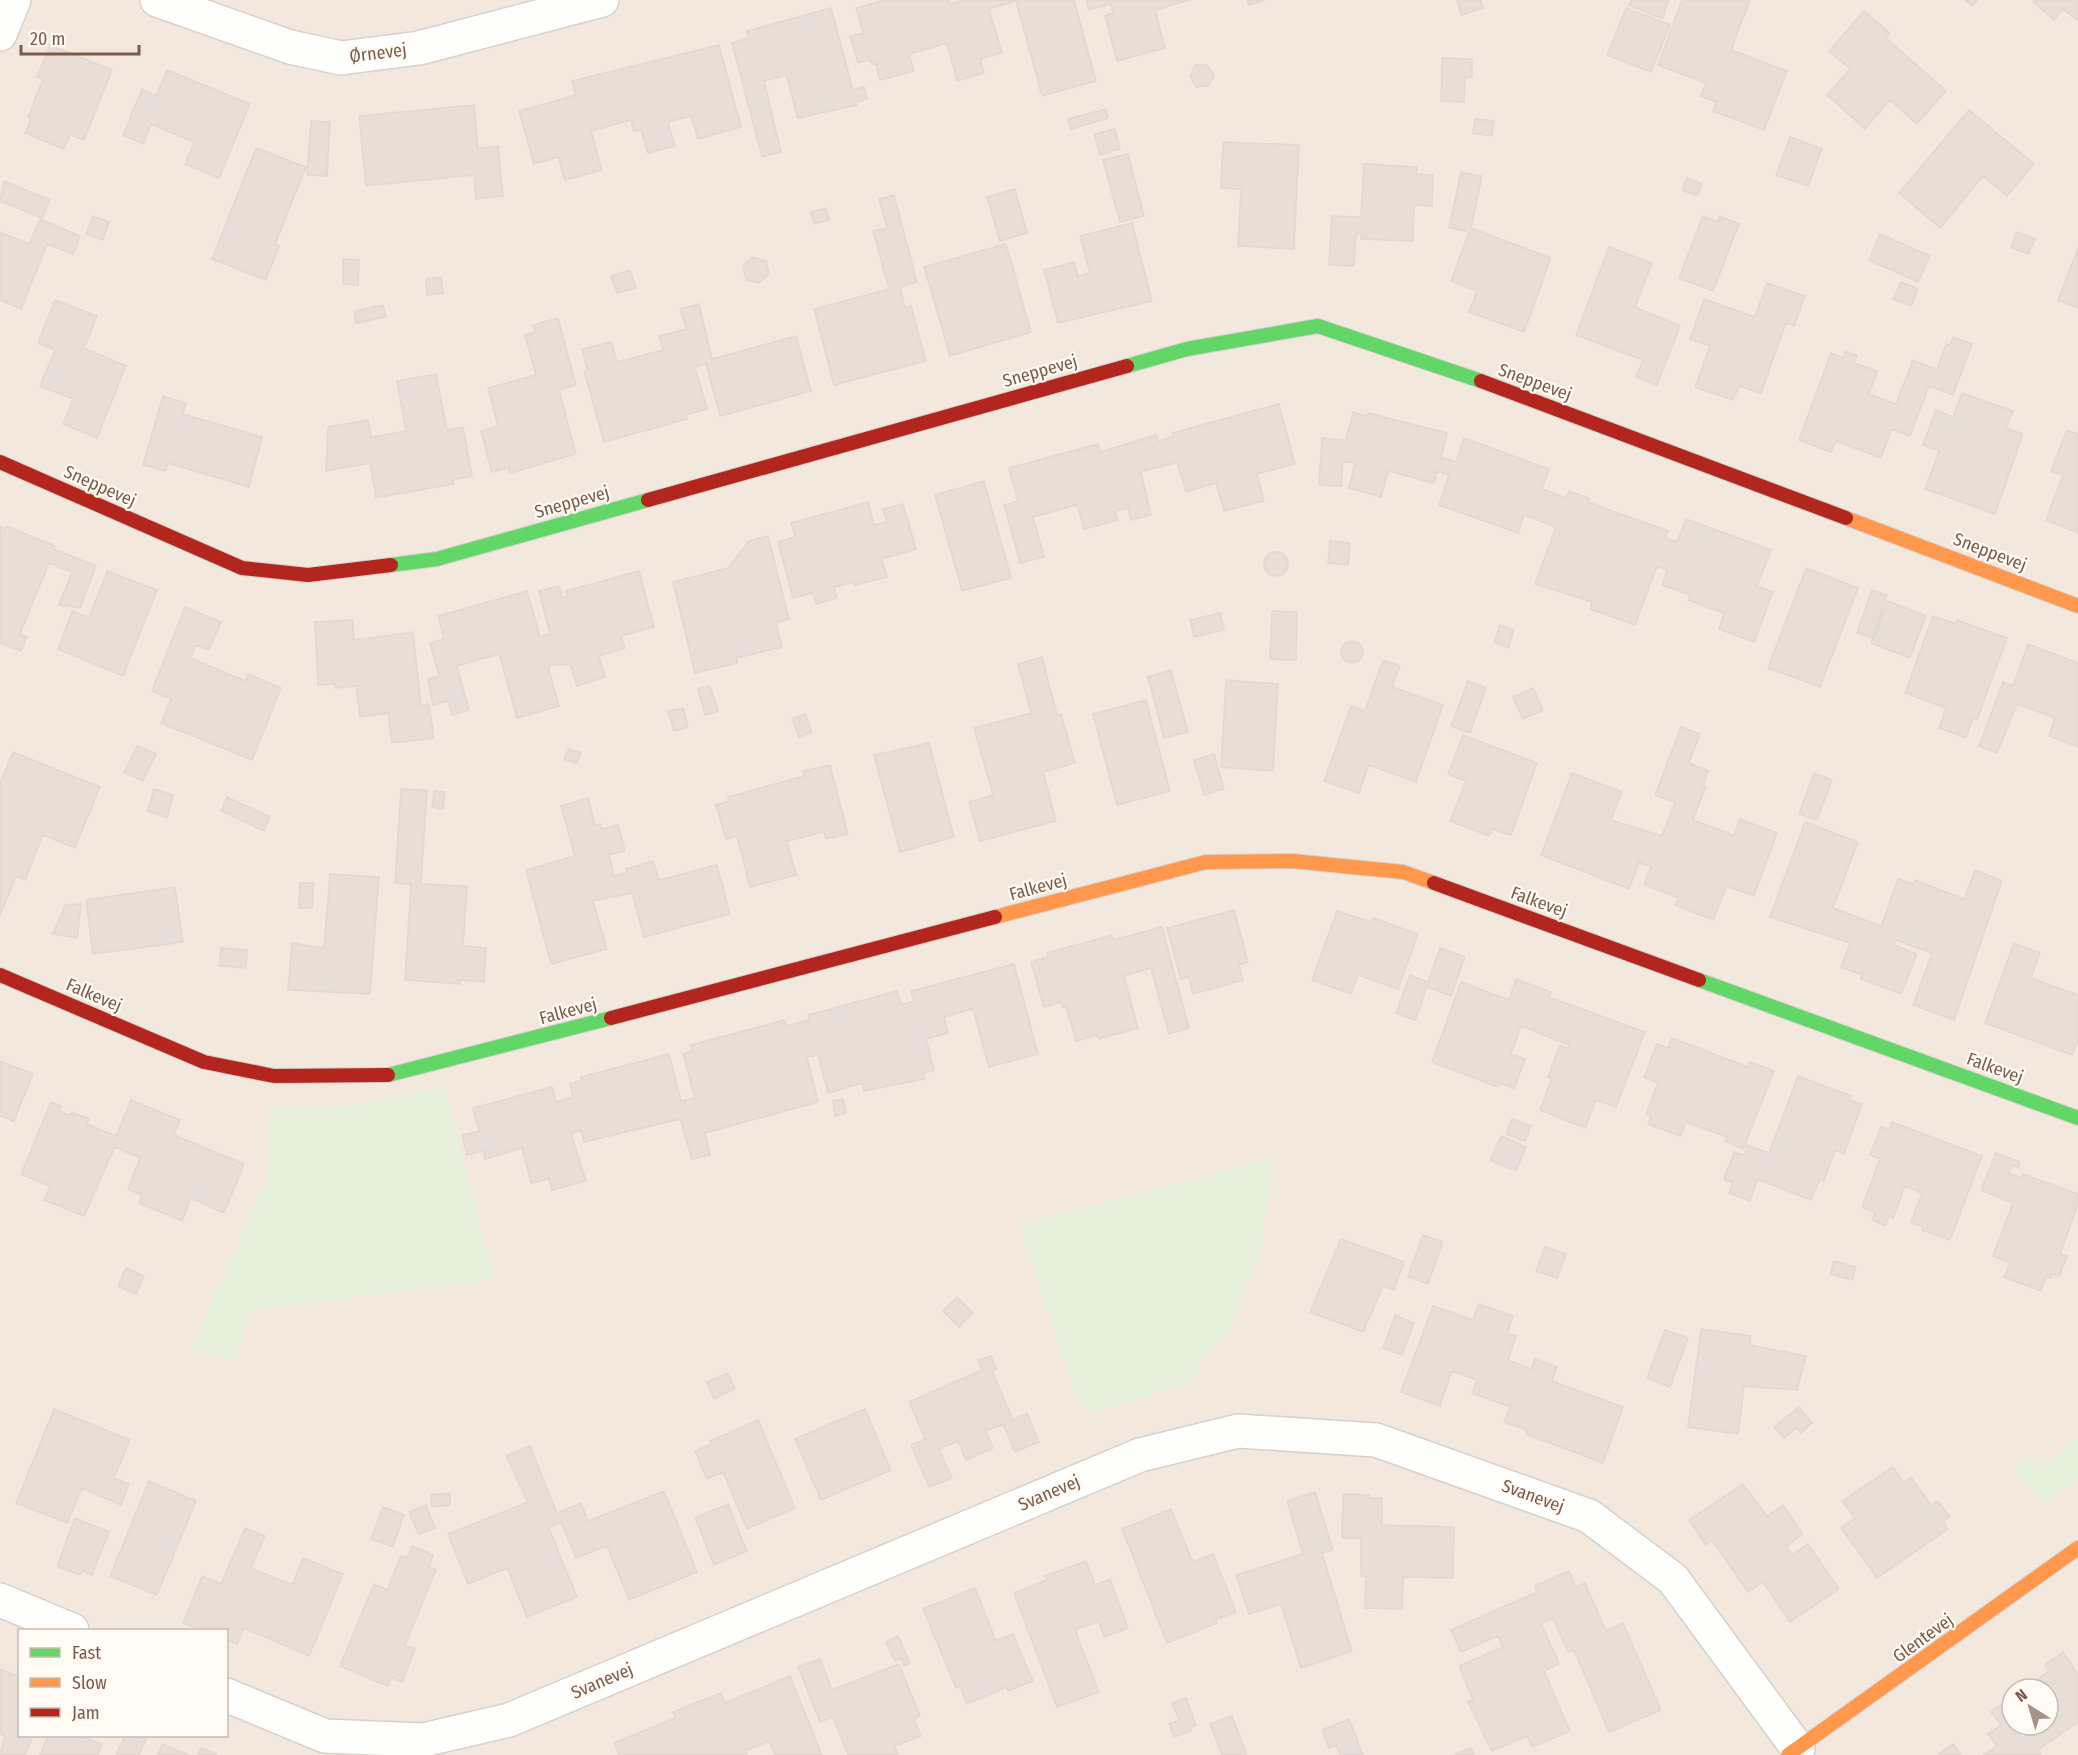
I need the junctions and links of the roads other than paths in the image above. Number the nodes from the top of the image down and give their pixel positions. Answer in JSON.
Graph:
{"nodes":[{"id":1,"x":14,"y":0,"type":"edge"},
{"id":2,"x":156,"y":0,"type":"edge"},
{"id":3,"x":602,"y":0,"type":"edge"},
{"id":4,"x":0,"y":34,"type":"edge"},
{"id":5,"x":0,"y":462,"type":"edge"},
{"id":6,"x":2078,"y":606,"type":"edge"},
{"id":7,"x":0,"y":975,"type":"edge"},
{"id":8,"x":2078,"y":1118,"type":"edge"},
{"id":9,"x":2078,"y":1548,"type":"edge"},
{"id":10,"x":0,"y":1600,"type":"edge"},
{"id":11,"x":70,"y":1629,"type":"edge"},
{"id":12,"x":228,"y":1696,"type":"edge"},
{"id":13,"x":419,"y":1748,"type":"edge"},
{"id":14,"x":1793,"y":1752,"type":"edge"}],
"edges":[{"from":1,"to":4,"type":"street"},
{"from":2,"to":3,"type":"street","name":"Ørnevej"},
{"from":5,"to":6,"type":"street","name":"Sneppevej"},
{"from":7,"to":8,"type":"street","name":"Falkevej"},
{"from":9,"to":14,"type":"street","name":"Glentevej"},
{"from":10,"to":11,"type":"street"},
{"from":12,"to":13,"type":"street","name":"Svanevej"},
{"from":13,"to":14,"type":"street","name":"Svanevej"}]}
